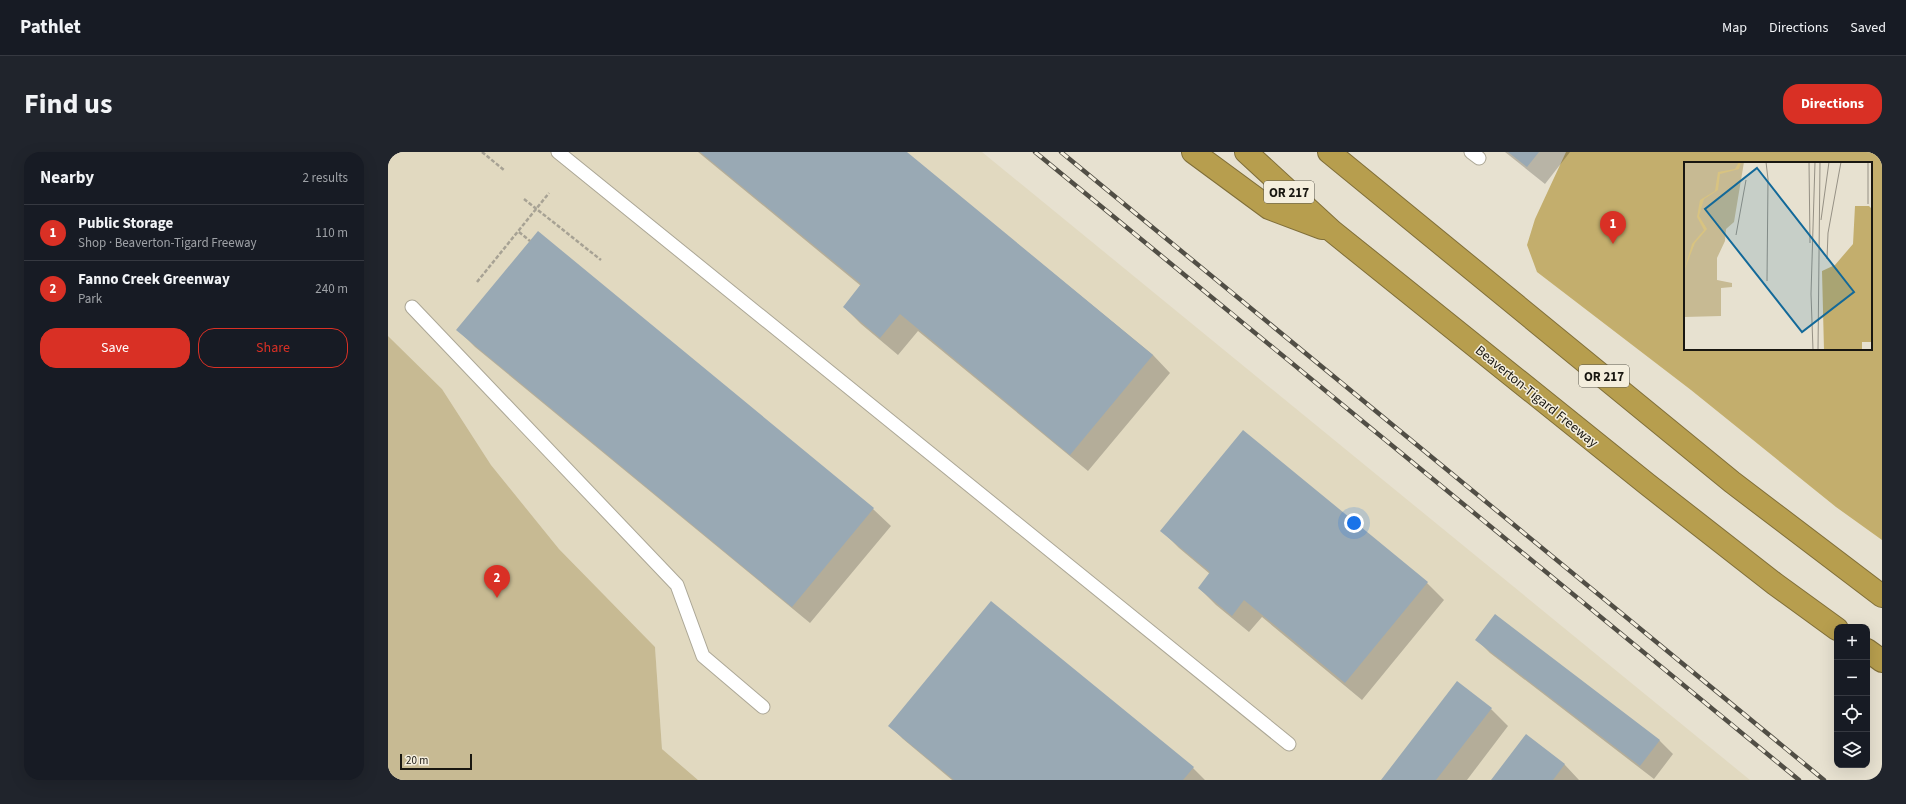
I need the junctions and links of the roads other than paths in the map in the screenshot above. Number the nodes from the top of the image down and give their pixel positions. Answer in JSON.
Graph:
{"nodes":[{"id":1,"x":558,"y":152,"type":"edge"},
{"id":2,"x":1193,"y":152,"type":"edge"},
{"id":3,"x":1246,"y":152,"type":"edge"},
{"id":4,"x":1329,"y":152,"type":"edge"},
{"id":5,"x":1332,"y":231,"type":"junction"},
{"id":6,"x":412,"y":307,"type":"dead end"},
{"id":7,"x":1882,"y":596,"type":"edge"},
{"id":8,"x":1834,"y":627,"type":"edge"},
{"id":9,"x":1870,"y":652,"type":"edge"},
{"id":10,"x":1882,"y":661,"type":"edge"},
{"id":11,"x":762,"y":707,"type":"dead end"},
{"id":12,"x":1289,"y":744,"type":"dead end"}],
"edges":[{"from":1,"to":12,"type":"lane"},
{"from":2,"to":5,"type":"highway"},
{"from":3,"to":5,"type":"highway","name":"Beaverton-Tigard Freeway","number":"OR 217"},
{"from":4,"to":7,"type":"highway","number":"OR 217"},
{"from":5,"to":8,"type":"highway","name":"Beaverton-Tigard Freeway","number":"OR 217"},
{"from":6,"to":11,"type":"lane"},
{"from":9,"to":10,"type":"highway"}]}
